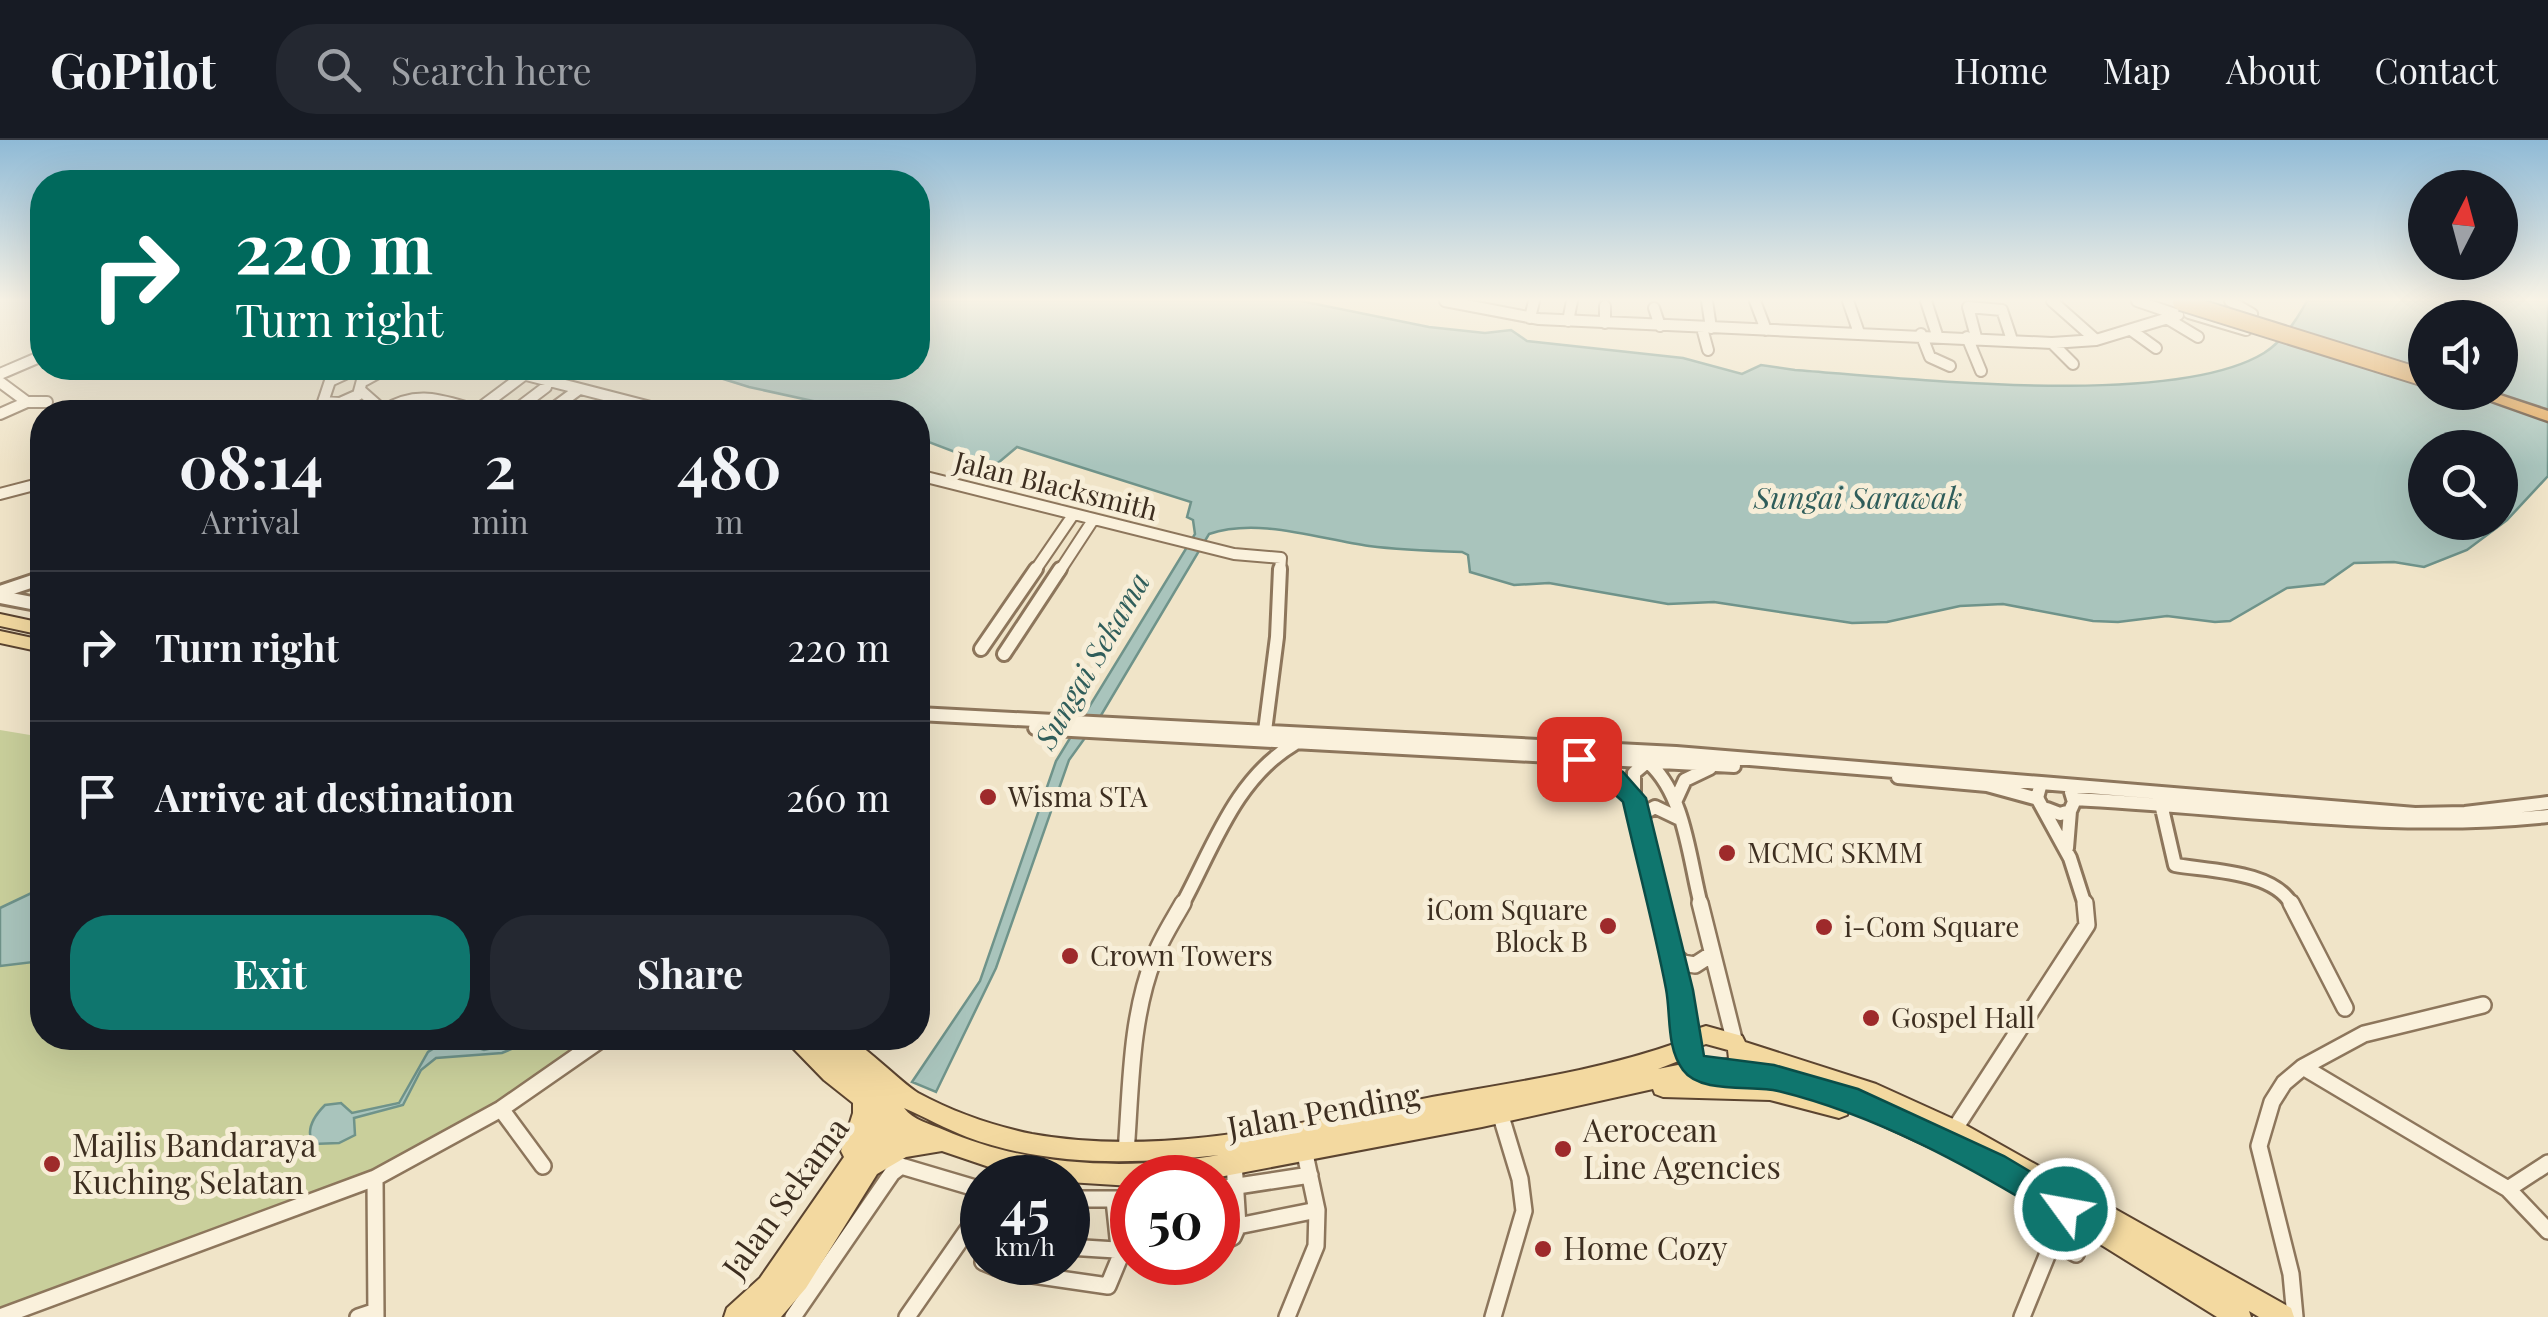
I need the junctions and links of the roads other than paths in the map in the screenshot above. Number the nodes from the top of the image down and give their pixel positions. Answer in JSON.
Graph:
{"nodes":[{"id":1,"x":1929,"y":356,"type":"edge"},
{"id":2,"x":1976,"y":356,"type":"edge"},
{"id":3,"x":2065,"y":356,"type":"edge"},
{"id":4,"x":2345,"y":356,"type":"edge"},
{"id":5,"x":2380,"y":356,"type":"edge"},
{"id":6,"x":30,"y":361,"type":"edge"},
{"id":7,"x":2073,"y":364,"type":"dead end"},
{"id":8,"x":2408,"y":365,"type":"edge"},
{"id":9,"x":1950,"y":366,"type":"dead end"},
{"id":10,"x":1981,"y":372,"type":"dead end"},
{"id":11,"x":2408,"y":373,"type":"edge"},
{"id":12,"x":0,"y":374,"type":"edge"},
{"id":13,"x":363,"y":380,"type":"edge"},
{"id":14,"x":369,"y":380,"type":"edge"},
{"id":15,"x":516,"y":380,"type":"edge"},
{"id":16,"x":528,"y":380,"type":"edge"},
{"id":17,"x":531,"y":380,"type":"edge"},
{"id":18,"x":0,"y":382,"type":"edge"},
{"id":19,"x":362,"y":385,"type":"junction"},
{"id":20,"x":546,"y":387,"type":"junction"},
{"id":21,"x":579,"y":393,"type":"junction"},
{"id":22,"x":2518,"y":398,"type":"edge"},
{"id":23,"x":349,"y":400,"type":"edge"},
{"id":24,"x":373,"y":400,"type":"edge"},
{"id":25,"x":410,"y":400,"type":"edge"},
{"id":26,"x":435,"y":400,"type":"edge"},
{"id":27,"x":493,"y":400,"type":"edge"},
{"id":28,"x":529,"y":400,"type":"edge"},
{"id":29,"x":568,"y":400,"type":"edge"},
{"id":30,"x":572,"y":400,"type":"edge"},
{"id":31,"x":601,"y":400,"type":"edge"},
{"id":32,"x":613,"y":400,"type":"edge"},
{"id":33,"x":26,"y":402,"type":"junction"},
{"id":34,"x":30,"y":402,"type":"edge"},
{"id":35,"x":2518,"y":406,"type":"edge"},
{"id":36,"x":2548,"y":407,"type":"edge"},
{"id":37,"x":0,"y":414,"type":"edge"},
{"id":38,"x":2548,"y":416,"type":"edge"},
{"id":39,"x":930,"y":478,"type":"edge"},
{"id":40,"x":30,"y":486,"type":"edge"},
{"id":41,"x":3,"y":492,"type":"edge"},
{"id":42,"x":1073,"y":515,"type":"junction"},
{"id":43,"x":1092,"y":520,"type":"junction"},
{"id":44,"x":30,"y":581,"type":"edge"},
{"id":45,"x":0,"y":592,"type":"edge"},
{"id":46,"x":30,"y":601,"type":"edge"},
{"id":47,"x":0,"y":620,"type":"edge"},
{"id":48,"x":30,"y":626,"type":"edge"},
{"id":49,"x":0,"y":637,"type":"edge"},
{"id":50,"x":30,"y":643,"type":"edge"},
{"id":51,"x":980,"y":649,"type":"dead end"},
{"id":52,"x":1004,"y":654,"type":"dead end"},
{"id":53,"x":930,"y":718,"type":"edge"},
{"id":54,"x":1261,"y":737,"type":"junction"},
{"id":55,"x":1327,"y":740,"type":"junction"},
{"id":56,"x":1294,"y":744,"type":"junction"},
{"id":57,"x":1556,"y":747,"type":"junction"},
{"id":58,"x":1579,"y":759,"type":"junction"},
{"id":59,"x":1748,"y":760,"type":"junction"},
{"id":60,"x":1647,"y":762,"type":"junction"},
{"id":61,"x":1722,"y":766,"type":"junction"},
{"id":62,"x":1264,"y":770,"type":"junction"},
{"id":63,"x":2041,"y":783,"type":"junction"},
{"id":64,"x":1634,"y":798,"type":"junction"},
{"id":65,"x":2070,"y":799,"type":"junction"},
{"id":66,"x":1675,"y":802,"type":"junction"},
{"id":67,"x":2548,"y":803,"type":"edge"},
{"id":68,"x":2042,"y":804,"type":"junction"},
{"id":69,"x":2160,"y":804,"type":"junction"},
{"id":70,"x":1639,"y":816,"type":"junction"},
{"id":71,"x":2548,"y":816,"type":"edge"},
{"id":72,"x":1678,"y":818,"type":"junction"},
{"id":73,"x":2067,"y":848,"type":"junction"},
{"id":74,"x":1671,"y":954,"type":"junction"},
{"id":75,"x":1712,"y":954,"type":"junction"},
{"id":76,"x":2483,"y":1005,"type":"dead end"},
{"id":77,"x":2345,"y":1008,"type":"dead end"},
{"id":78,"x":1687,"y":1045,"type":"junction"},
{"id":79,"x":1736,"y":1046,"type":"junction"},
{"id":80,"x":586,"y":1050,"type":"edge"},
{"id":81,"x":810,"y":1050,"type":"edge"},
{"id":82,"x":830,"y":1050,"type":"edge"},
{"id":83,"x":845,"y":1050,"type":"edge"},
{"id":84,"x":2303,"y":1067,"type":"junction"},
{"id":85,"x":1717,"y":1071,"type":"junction"},
{"id":86,"x":1630,"y":1085,"type":"junction"},
{"id":87,"x":864,"y":1100,"type":"junction"},
{"id":88,"x":500,"y":1110,"type":"junction"},
{"id":89,"x":897,"y":1111,"type":"junction"},
{"id":90,"x":1500,"y":1113,"type":"junction"},
{"id":91,"x":1954,"y":1130,"type":"junction"},
{"id":92,"x":1916,"y":1132,"type":"junction"},
{"id":93,"x":942,"y":1141,"type":"junction"},
{"id":94,"x":1304,"y":1149,"type":"junction"},
{"id":95,"x":1126,"y":1153,"type":"junction"},
{"id":96,"x":1240,"y":1161,"type":"edge"},
{"id":97,"x":2548,"y":1163,"type":"edge"},
{"id":98,"x":543,"y":1166,"type":"dead end"},
{"id":99,"x":1110,"y":1174,"type":"edge"},
{"id":100,"x":1310,"y":1175,"type":"junction"},
{"id":101,"x":374,"y":1178,"type":"junction"},
{"id":102,"x":852,"y":1178,"type":"junction"},
{"id":103,"x":960,"y":1183,"type":"edge"},
{"id":104,"x":1240,"y":1186,"type":"edge"},
{"id":105,"x":2508,"y":1189,"type":"junction"},
{"id":106,"x":1317,"y":1210,"type":"junction"},
{"id":107,"x":2089,"y":1224,"type":"junction"},
{"id":108,"x":1240,"y":1226,"type":"edge"},
{"id":109,"x":2548,"y":1231,"type":"edge"},
{"id":110,"x":960,"y":1253,"type":"edge"},
{"id":111,"x":798,"y":1280,"type":"junction"},
{"id":112,"x":370,"y":1315,"type":"edge"},
{"id":113,"x":0,"y":1317,"type":"edge"},
{"id":114,"x":736,"y":1317,"type":"edge"},
{"id":115,"x":765,"y":1317,"type":"edge"},
{"id":116,"x":779,"y":1317,"type":"edge"},
{"id":117,"x":794,"y":1317,"type":"edge"},
{"id":118,"x":907,"y":1317,"type":"edge"},
{"id":119,"x":1287,"y":1317,"type":"edge"},
{"id":120,"x":1494,"y":1317,"type":"edge"},
{"id":121,"x":2022,"y":1317,"type":"edge"},
{"id":122,"x":2240,"y":1317,"type":"edge"},
{"id":123,"x":2282,"y":1317,"type":"edge"},
{"id":124,"x":2295,"y":1317,"type":"edge"}],
"edges":[{"from":1,"to":9,"type":"street"},
{"from":2,"to":10,"type":"street"},
{"from":3,"to":7,"type":"street"},
{"from":4,"to":11,"type":"highway","bridge":true},
{"from":5,"to":8,"type":"highway","bridge":true},
{"from":6,"to":12,"type":"street"},
{"from":13,"to":19,"type":"street"},
{"from":14,"to":19,"type":"street"},
{"from":15,"to":27,"type":"street"},
{"from":16,"to":20,"type":"street"},
{"from":17,"to":21,"type":"street"},
{"from":18,"to":33,"type":"street"},
{"from":19,"to":23,"type":"street"},
{"from":19,"to":24,"type":"street"},
{"from":20,"to":21,"type":"street"},
{"from":20,"to":28,"type":"street"},
{"from":21,"to":29,"type":"street"},
{"from":21,"to":30,"type":"street"},
{"from":21,"to":31,"type":"street"},
{"from":21,"to":32,"type":"street"},
{"from":22,"to":36,"type":"highway"},
{"from":25,"to":26,"type":"street"},
{"from":33,"to":34,"type":"street"},
{"from":33,"to":37,"type":"street"},
{"from":35,"to":38,"type":"highway"},
{"from":39,"to":42,"type":"street","name":"Jalan Blacksmith"},
{"from":40,"to":41,"type":"street"},
{"from":42,"to":43,"type":"street","name":"Jalan Blacksmith"},
{"from":42,"to":51,"type":"street"},
{"from":43,"to":52,"type":"street"},
{"from":43,"to":54,"type":"street","name":"Jalan Blacksmith"},
{"from":44,"to":45,"type":"street"},
{"from":45,"to":46,"type":"street"},
{"from":47,"to":48,"type":"main road"},
{"from":49,"to":50,"type":"main road"},
{"from":53,"to":54,"type":"street"},
{"from":54,"to":55,"type":"street"},
{"from":54,"to":56,"type":"street"},
{"from":54,"to":62,"type":"street"},
{"from":55,"to":56,"type":"street"},
{"from":55,"to":57,"type":"street"},
{"from":55,"to":58,"type":"street"},
{"from":56,"to":62,"type":"street"},
{"from":57,"to":59,"type":"street"},
{"from":57,"to":60,"type":"street"},
{"from":58,"to":60,"type":"street"},
{"from":58,"to":64,"type":"street"},
{"from":59,"to":60,"type":"street"},
{"from":59,"to":63,"type":"street"},
{"from":60,"to":61,"type":"street"},
{"from":60,"to":64,"type":"street"},
{"from":60,"to":66,"type":"street"},
{"from":61,"to":66,"type":"street"},
{"from":61,"to":68,"type":"street"},
{"from":62,"to":95,"type":"street"},
{"from":63,"to":65,"type":"street"},
{"from":63,"to":68,"type":"street"},
{"from":64,"to":70,"type":"street"},
{"from":65,"to":67,"type":"street"},
{"from":65,"to":68,"type":"street"},
{"from":65,"to":69,"type":"street"},
{"from":65,"to":73,"type":"street"},
{"from":66,"to":72,"type":"street"},
{"from":68,"to":73,"type":"street"},
{"from":69,"to":71,"type":"street"},
{"from":69,"to":77,"type":"street"},
{"from":70,"to":72,"type":"street"},
{"from":70,"to":74,"type":"street"},
{"from":72,"to":75,"type":"street"},
{"from":73,"to":91,"type":"street"},
{"from":74,"to":75,"type":"street"},
{"from":74,"to":78,"type":"street"},
{"from":75,"to":79,"type":"street"},
{"from":76,"to":84,"type":"street"},
{"from":78,"to":79,"type":"main road"},
{"from":78,"to":85,"type":"main road"},
{"from":78,"to":95,"type":"main road","name":"Jalan Pending"},
{"from":79,"to":85,"type":"main road"},
{"from":79,"to":91,"type":"main road"},
{"from":80,"to":88,"type":"street"},
{"from":81,"to":87,"type":"main road"},
{"from":82,"to":89,"type":"main road"},
{"from":83,"to":89,"type":"main road"},
{"from":84,"to":105,"type":"street"},
{"from":84,"to":124,"type":"street"},
{"from":85,"to":86,"type":"main road","name":"Jalan Pending"},
{"from":85,"to":92,"type":"main road","name":"Jalan Pending"},
{"from":86,"to":90,"type":"main road","name":"Jalan Pending"},
{"from":86,"to":92,"type":"main road"},
{"from":87,"to":89,"type":"main road"},
{"from":87,"to":102,"type":"main road"},
{"from":88,"to":98,"type":"street"},
{"from":88,"to":101,"type":"street"},
{"from":89,"to":93,"type":"main road","name":"Jalan Pending"},
{"from":89,"to":95,"type":"main road","name":"Jalan Pending"},
{"from":89,"to":102,"type":"main road","name":"Jalan Sekama"},
{"from":90,"to":94,"type":"main road","name":"Jalan Pending"},
{"from":90,"to":120,"type":"street"},
{"from":91,"to":123,"type":"main road"},
{"from":92,"to":107,"type":"main road","name":"Jalan Pending"},
{"from":93,"to":99,"type":"main road","name":"Jalan Pending"},
{"from":93,"to":102,"type":"main road"},
{"from":94,"to":96,"type":"main road","name":"Jalan Pending"},
{"from":94,"to":100,"type":"street"},
{"from":97,"to":105,"type":"street"},
{"from":100,"to":104,"type":"street"},
{"from":100,"to":106,"type":"street"},
{"from":101,"to":112,"type":"street"},
{"from":101,"to":113,"type":"street"},
{"from":102,"to":111,"type":"main road","name":"Jalan Sekama"},
{"from":102,"to":114,"type":"main road","name":"Jalan Sekama"},
{"from":103,"to":117,"type":"street"},
{"from":105,"to":109,"type":"street"},
{"from":106,"to":108,"type":"street"},
{"from":106,"to":119,"type":"street"},
{"from":107,"to":121,"type":"street"},
{"from":107,"to":122,"type":"main road","name":"Jalan Pending"},
{"from":110,"to":118,"type":"street"},
{"from":111,"to":115,"type":"main road","name":"Jalan Sekama"},
{"from":111,"to":116,"type":"main road"}]}
